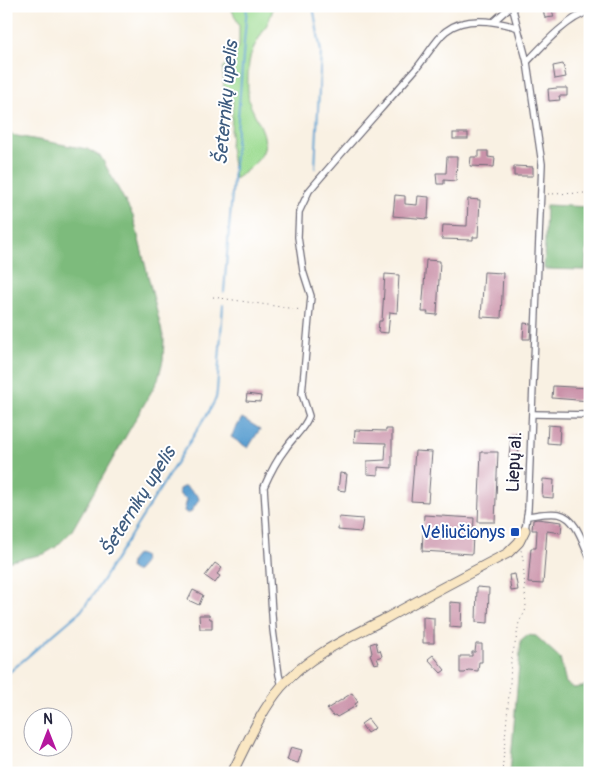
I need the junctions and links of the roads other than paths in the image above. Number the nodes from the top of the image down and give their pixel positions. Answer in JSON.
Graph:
{"nodes":[{"id":1,"x":511,"y":6,"type":"edge"},
{"id":2,"x":590,"y":11,"type":"edge"},
{"id":3,"x":494,"y":21,"type":"junction"},
{"id":4,"x":516,"y":27,"type":"junction"},
{"id":5,"x":527,"y":62,"type":"junction"},
{"id":6,"x":533,"y":414,"type":"junction"},
{"id":7,"x":590,"y":415,"type":"edge"},
{"id":8,"x":528,"y":516,"type":"junction"},
{"id":9,"x":524,"y":530,"type":"joint"},
{"id":10,"x":590,"y":558,"type":"edge"},
{"id":11,"x":282,"y":686,"type":"junction"},
{"id":12,"x":232,"y":773,"type":"edge"}],
"edges":[{"from":1,"to":3,"type":"street"},
{"from":1,"to":4,"type":"street","name":"Liepų al."},
{"from":2,"to":5,"type":"street"},
{"from":3,"to":4,"type":"street"},
{"from":3,"to":11,"type":"street"},
{"from":4,"to":5,"type":"street","name":"Liepų al."},
{"from":5,"to":6,"type":"street","name":"Liepų al."},
{"from":6,"to":7,"type":"street"},
{"from":6,"to":8,"type":"street","name":"Liepų al."},
{"from":8,"to":9,"type":"street","name":"Liepų al."},
{"from":8,"to":10,"type":"street"},
{"from":9,"to":11,"type":"main road","name":"Liepų al."},
{"from":11,"to":12,"type":"main road","name":"Liepų al."}]}
